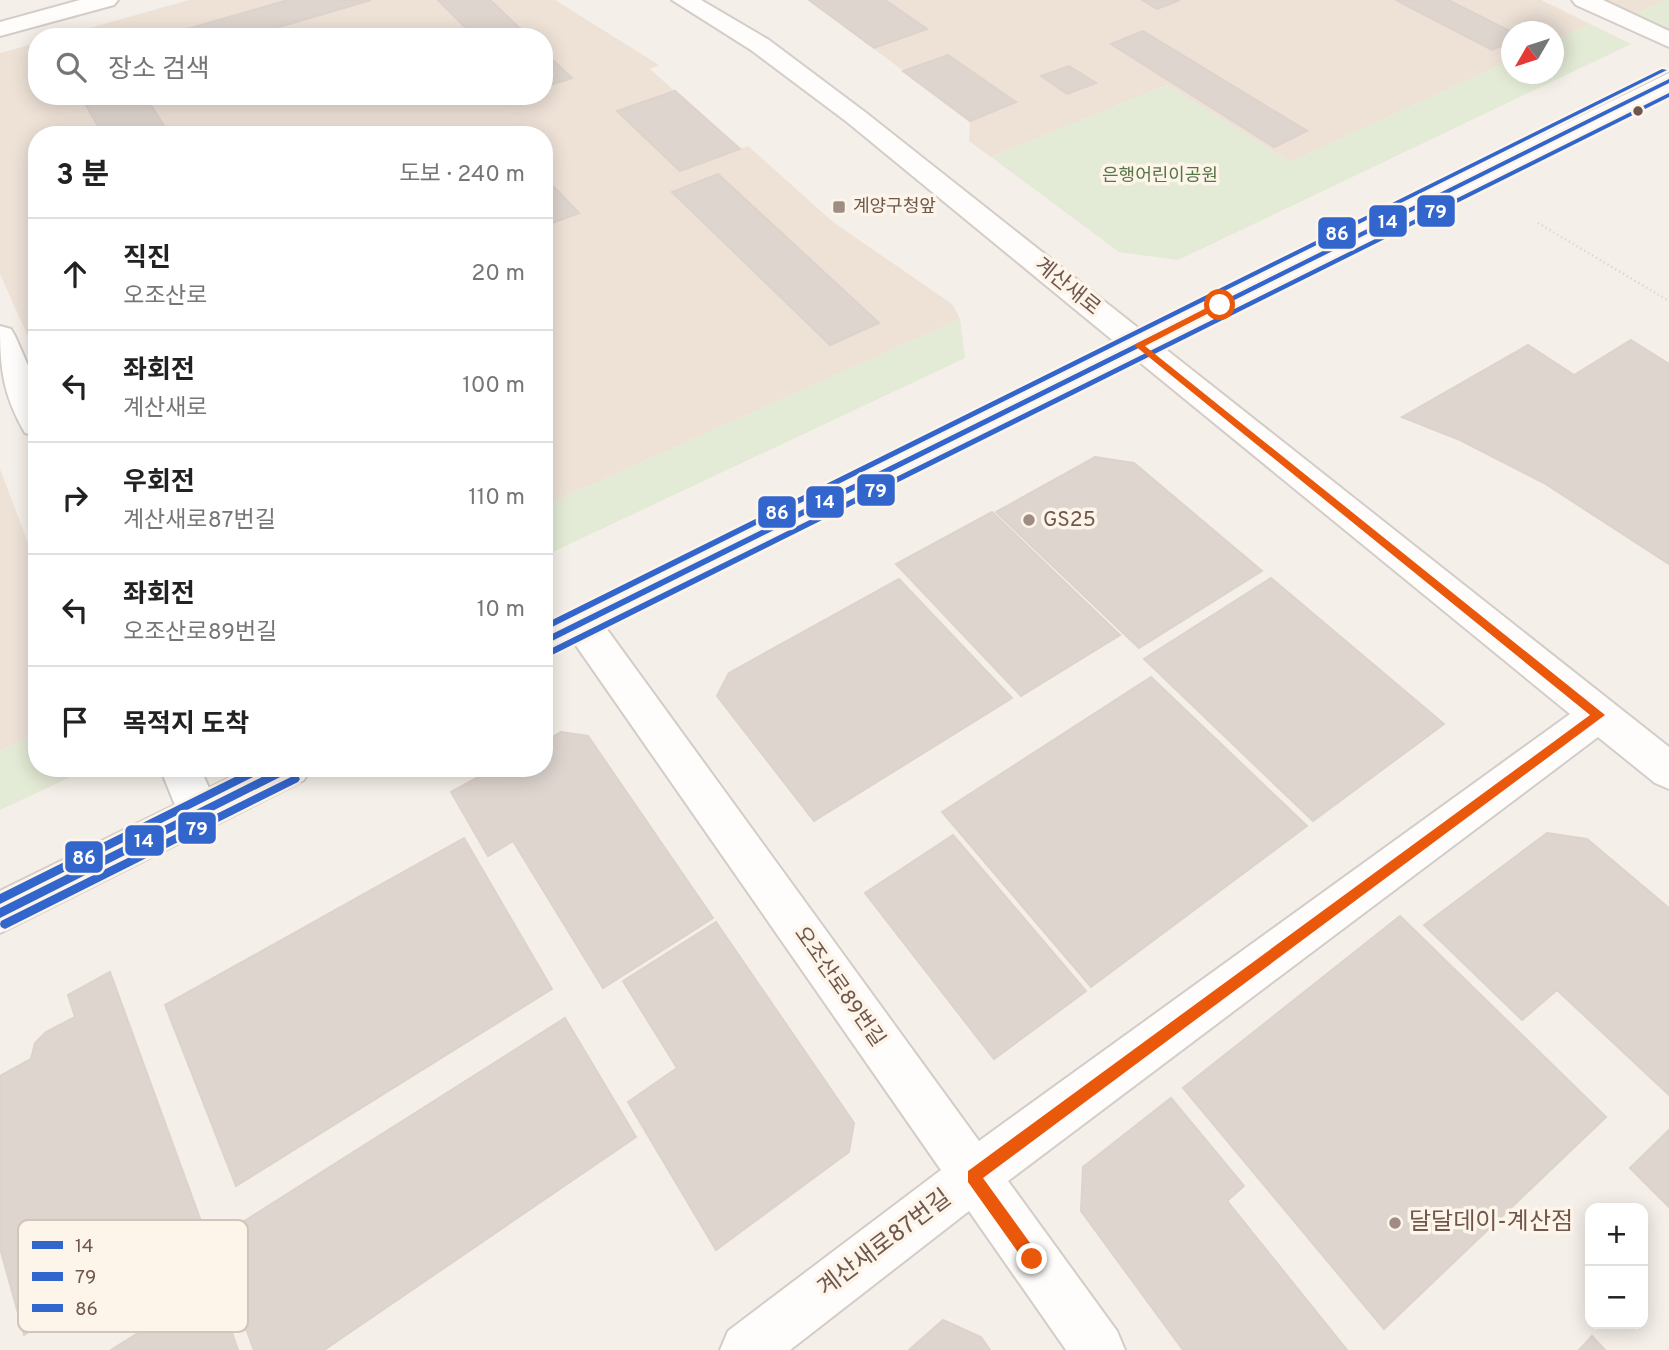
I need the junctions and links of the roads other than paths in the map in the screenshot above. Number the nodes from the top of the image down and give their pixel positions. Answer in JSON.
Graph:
{"nodes":[{"id":1,"x":106,"y":0,"type":"edge"},
{"id":2,"x":684,"y":0,"type":"edge"},
{"id":3,"x":1584,"y":0,"type":"edge"},
{"id":4,"x":0,"y":29,"type":"edge"},
{"id":5,"x":1669,"y":40,"type":"edge"},
{"id":6,"x":1669,"y":81,"type":"edge"},
{"id":7,"x":0,"y":336,"type":"edge"},
{"id":8,"x":1139,"y":345,"type":"junction"},
{"id":9,"x":28,"y":403,"type":"edge"},
{"id":10,"x":563,"y":632,"type":"edge"},
{"id":11,"x":1599,"y":715,"type":"junction"},
{"id":12,"x":1669,"y":771,"type":"edge"},
{"id":13,"x":184,"y":777,"type":"edge"},
{"id":14,"x":272,"y":777,"type":"edge"},
{"id":15,"x":199,"y":813,"type":"junction"},
{"id":16,"x":0,"y":912,"type":"edge"},
{"id":17,"x":973,"y":1177,"type":"junction"},
{"id":18,"x":747,"y":1350,"type":"edge"},
{"id":19,"x":1098,"y":1350,"type":"edge"}],
"edges":[{"from":1,"to":4,"type":"street"},
{"from":2,"to":8,"type":"street","name":"계산새로"},
{"from":3,"to":5,"type":"street"},
{"from":6,"to":8,"type":"street"},
{"from":7,"to":9,"type":"street"},
{"from":8,"to":10,"type":"street"},
{"from":8,"to":11,"type":"street","name":"계산새로"},
{"from":10,"to":17,"type":"street","name":"오조산로89번길"},
{"from":11,"to":12,"type":"street","name":"계산새로"},
{"from":11,"to":17,"type":"street","name":"계산새로87번길"},
{"from":13,"to":15,"type":"street"},
{"from":14,"to":15,"type":"street"},
{"from":15,"to":16,"type":"street"},
{"from":17,"to":18,"type":"street","name":"계산새로87번길"},
{"from":17,"to":19,"type":"street","name":"오조산로89번길"}]}
